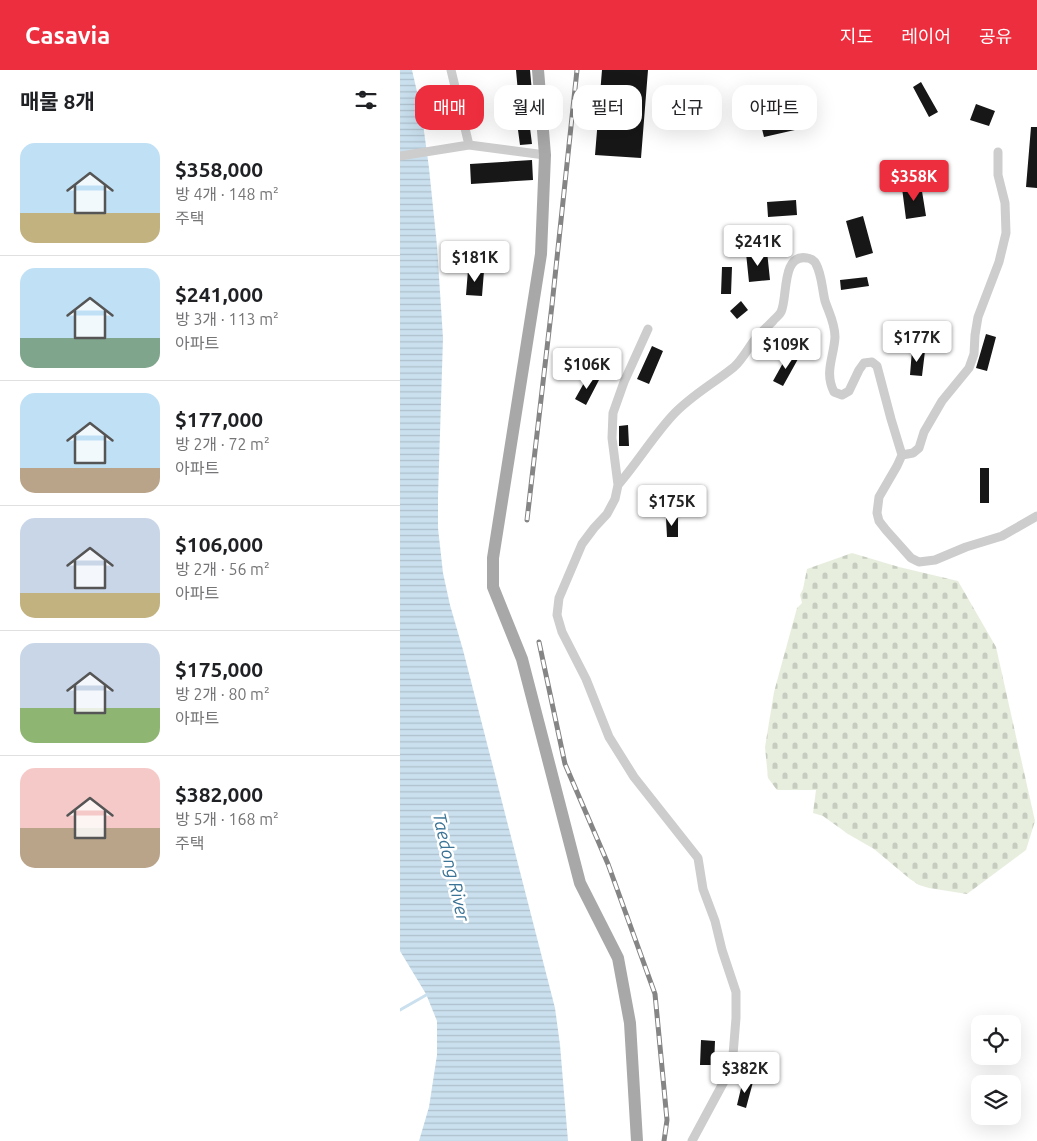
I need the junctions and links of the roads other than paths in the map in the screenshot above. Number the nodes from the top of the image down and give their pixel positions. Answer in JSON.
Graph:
{"nodes":[{"id":1,"x":452,"y":70,"type":"edge"},
{"id":2,"x":538,"y":70,"type":"edge"},
{"id":3,"x":469,"y":145,"type":"junction"},
{"id":4,"x":998,"y":152,"type":"dead end"},
{"id":5,"x":545,"y":155,"type":"junction"},
{"id":6,"x":400,"y":156,"type":"edge"},
{"id":7,"x":648,"y":329,"type":"dead end"},
{"id":8,"x":902,"y":455,"type":"junction"},
{"id":9,"x":618,"y":485,"type":"junction"},
{"id":10,"x":1037,"y":516,"type":"edge"},
{"id":11,"x":637,"y":1141,"type":"edge"},
{"id":12,"x":692,"y":1141,"type":"edge"}],
"edges":[{"from":1,"to":3,"type":"street"},
{"from":2,"to":5,"type":"main road"},
{"from":3,"to":5,"type":"street"},
{"from":3,"to":6,"type":"street"},
{"from":4,"to":8,"type":"street"},
{"from":5,"to":11,"type":"main road"},
{"from":7,"to":9,"type":"street"},
{"from":8,"to":9,"type":"street"},
{"from":8,"to":10,"type":"street"},
{"from":9,"to":12,"type":"street"}]}
